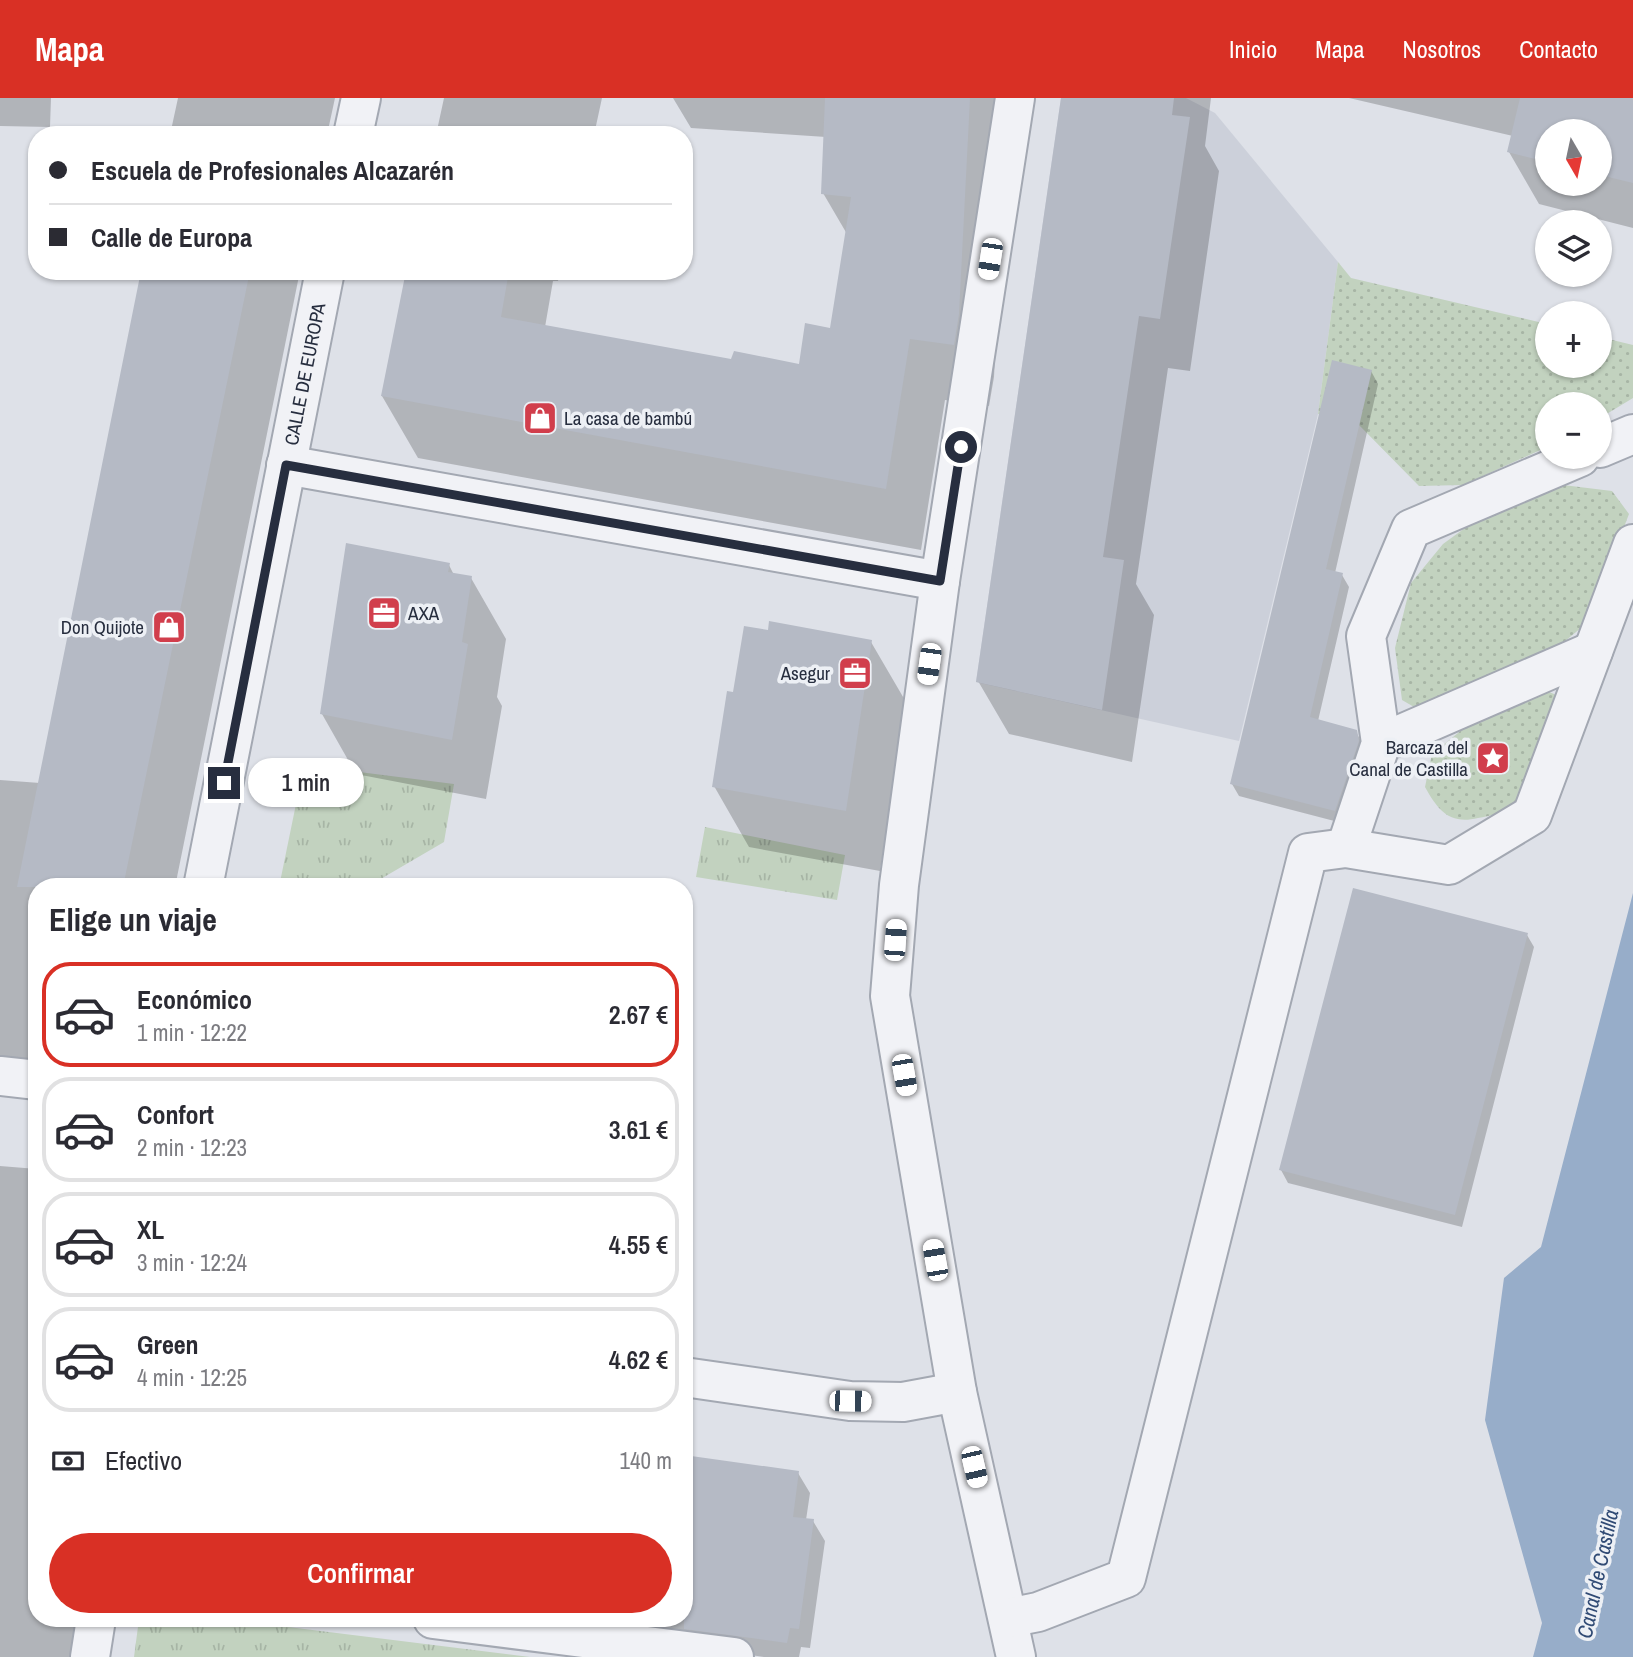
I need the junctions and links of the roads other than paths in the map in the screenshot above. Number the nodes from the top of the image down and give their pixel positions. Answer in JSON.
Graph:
{"nodes":[{"id":1,"x":361,"y":98,"type":"edge"},
{"id":2,"x":1015,"y":98,"type":"edge"},
{"id":3,"x":355,"y":126,"type":"edge"},
{"id":4,"x":323,"y":280,"type":"edge"},
{"id":5,"x":1633,"y":434,"type":"edge"},
{"id":6,"x":1612,"y":443,"type":"edge"},
{"id":7,"x":286,"y":465,"type":"junction"},
{"id":8,"x":1552,"y":469,"type":"edge"},
{"id":9,"x":1633,"y":544,"type":"edge"},
{"id":10,"x":940,"y":581,"type":"junction"},
{"id":11,"x":1593,"y":651,"type":"junction"},
{"id":12,"x":1381,"y":743,"type":"junction"},
{"id":13,"x":1346,"y":848,"type":"junction"},
{"id":14,"x":205,"y":878,"type":"edge"},
{"id":15,"x":0,"y":1076,"type":"edge"},
{"id":16,"x":28,"y":1079,"type":"edge"},
{"id":17,"x":693,"y":1378,"type":"edge"},
{"id":18,"x":957,"y":1392,"type":"junction"},
{"id":19,"x":1008,"y":1618,"type":"junction"},
{"id":20,"x":95,"y":1627,"type":"edge"},
{"id":21,"x":584,"y":1628,"type":"edge"},
{"id":22,"x":90,"y":1657,"type":"edge"},
{"id":23,"x":734,"y":1657,"type":"edge"},
{"id":24,"x":1016,"y":1657,"type":"edge"}],
"edges":[{"from":1,"to":3,"type":"street"},
{"from":2,"to":10,"type":"street"},
{"from":4,"to":7,"type":"street","name":"CALLE DE EUROPA"},
{"from":5,"to":6,"type":"street"},
{"from":7,"to":10,"type":"street"},
{"from":7,"to":14,"type":"street","name":"CALLE DE EUROPA"},
{"from":8,"to":12,"type":"street"},
{"from":9,"to":11,"type":"street"},
{"from":10,"to":18,"type":"street"},
{"from":11,"to":12,"type":"street"},
{"from":11,"to":13,"type":"street"},
{"from":12,"to":13,"type":"street"},
{"from":13,"to":19,"type":"street"},
{"from":15,"to":16,"type":"street"},
{"from":17,"to":18,"type":"street"},
{"from":18,"to":19,"type":"street"},
{"from":19,"to":24,"type":"street"},
{"from":20,"to":22,"type":"street"},
{"from":21,"to":23,"type":"street"}]}
